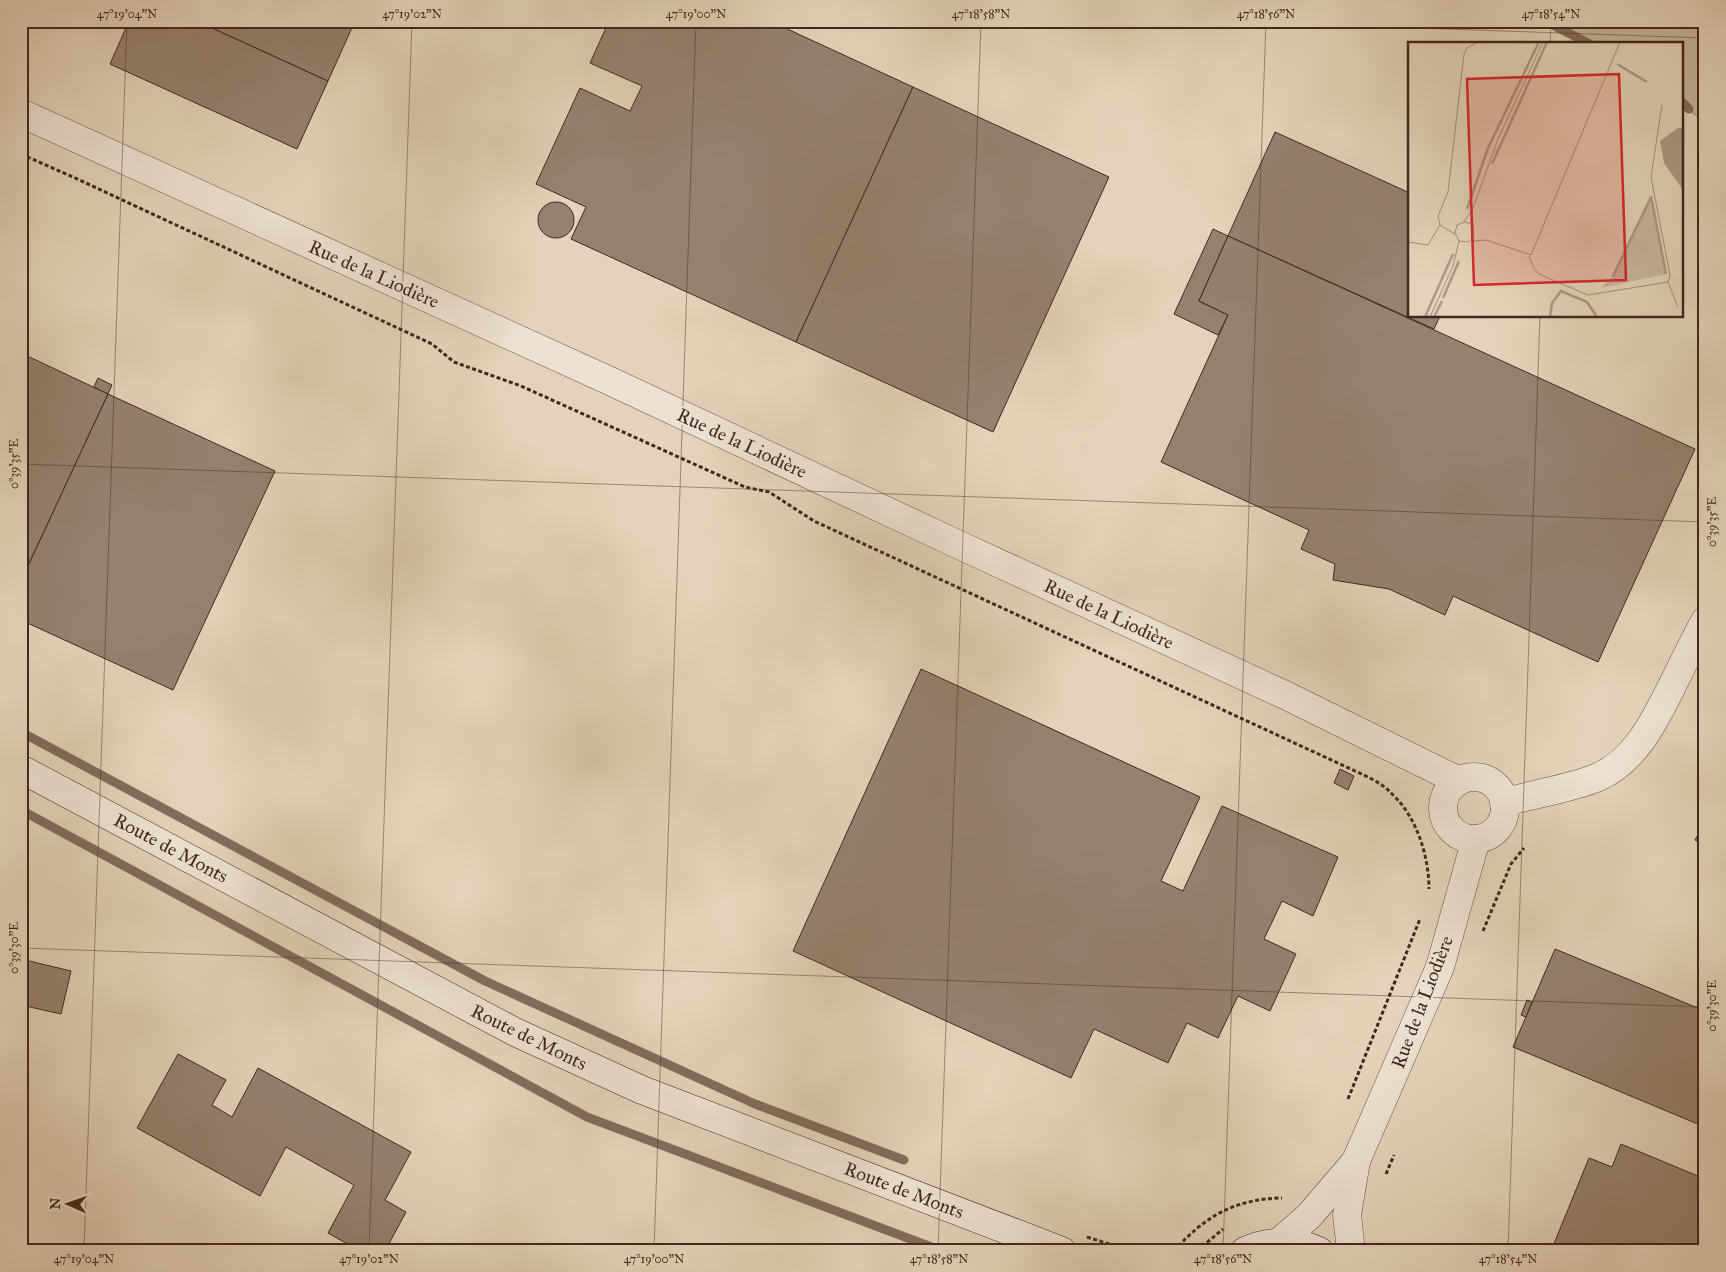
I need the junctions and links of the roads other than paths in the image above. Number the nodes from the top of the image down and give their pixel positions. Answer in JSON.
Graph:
{"nodes":[{"id":1,"x":21,"y":113,"type":"edge"},
{"id":2,"x":1705,"y":621,"type":"edge"},
{"id":3,"x":21,"y":769,"type":"edge"},
{"id":4,"x":1459,"y":781,"type":"junction"},
{"id":5,"x":1504,"y":803,"type":"junction"},
{"id":6,"x":1476,"y":839,"type":"junction"},
{"id":7,"x":1356,"y":1161,"type":"junction"},
{"id":8,"x":1278,"y":1243,"type":"junction"},
{"id":9,"x":1062,"y":1251,"type":"edge"},
{"id":10,"x":1245,"y":1251,"type":"edge"},
{"id":11,"x":1319,"y":1251,"type":"edge"},
{"id":12,"x":1351,"y":1251,"type":"edge"}],
"edges":[{"from":1,"to":4,"type":"street","name":"Rue de la Liodière"},
{"from":2,"to":5,"type":"street"},
{"from":3,"to":9,"type":"street","name":"Route de Monts"},
{"from":4,"to":5,"type":"street"},
{"from":4,"to":6,"type":"street"},
{"from":5,"to":6,"type":"street"},
{"from":6,"to":7,"type":"street","name":"Rue de la Liodière"},
{"from":7,"to":8,"type":"street","name":"Rue de la Liodière"},
{"from":7,"to":12,"type":"street","name":"Rue de la Liodière"},
{"from":8,"to":10,"type":"street"},
{"from":8,"to":11,"type":"street"}]}
